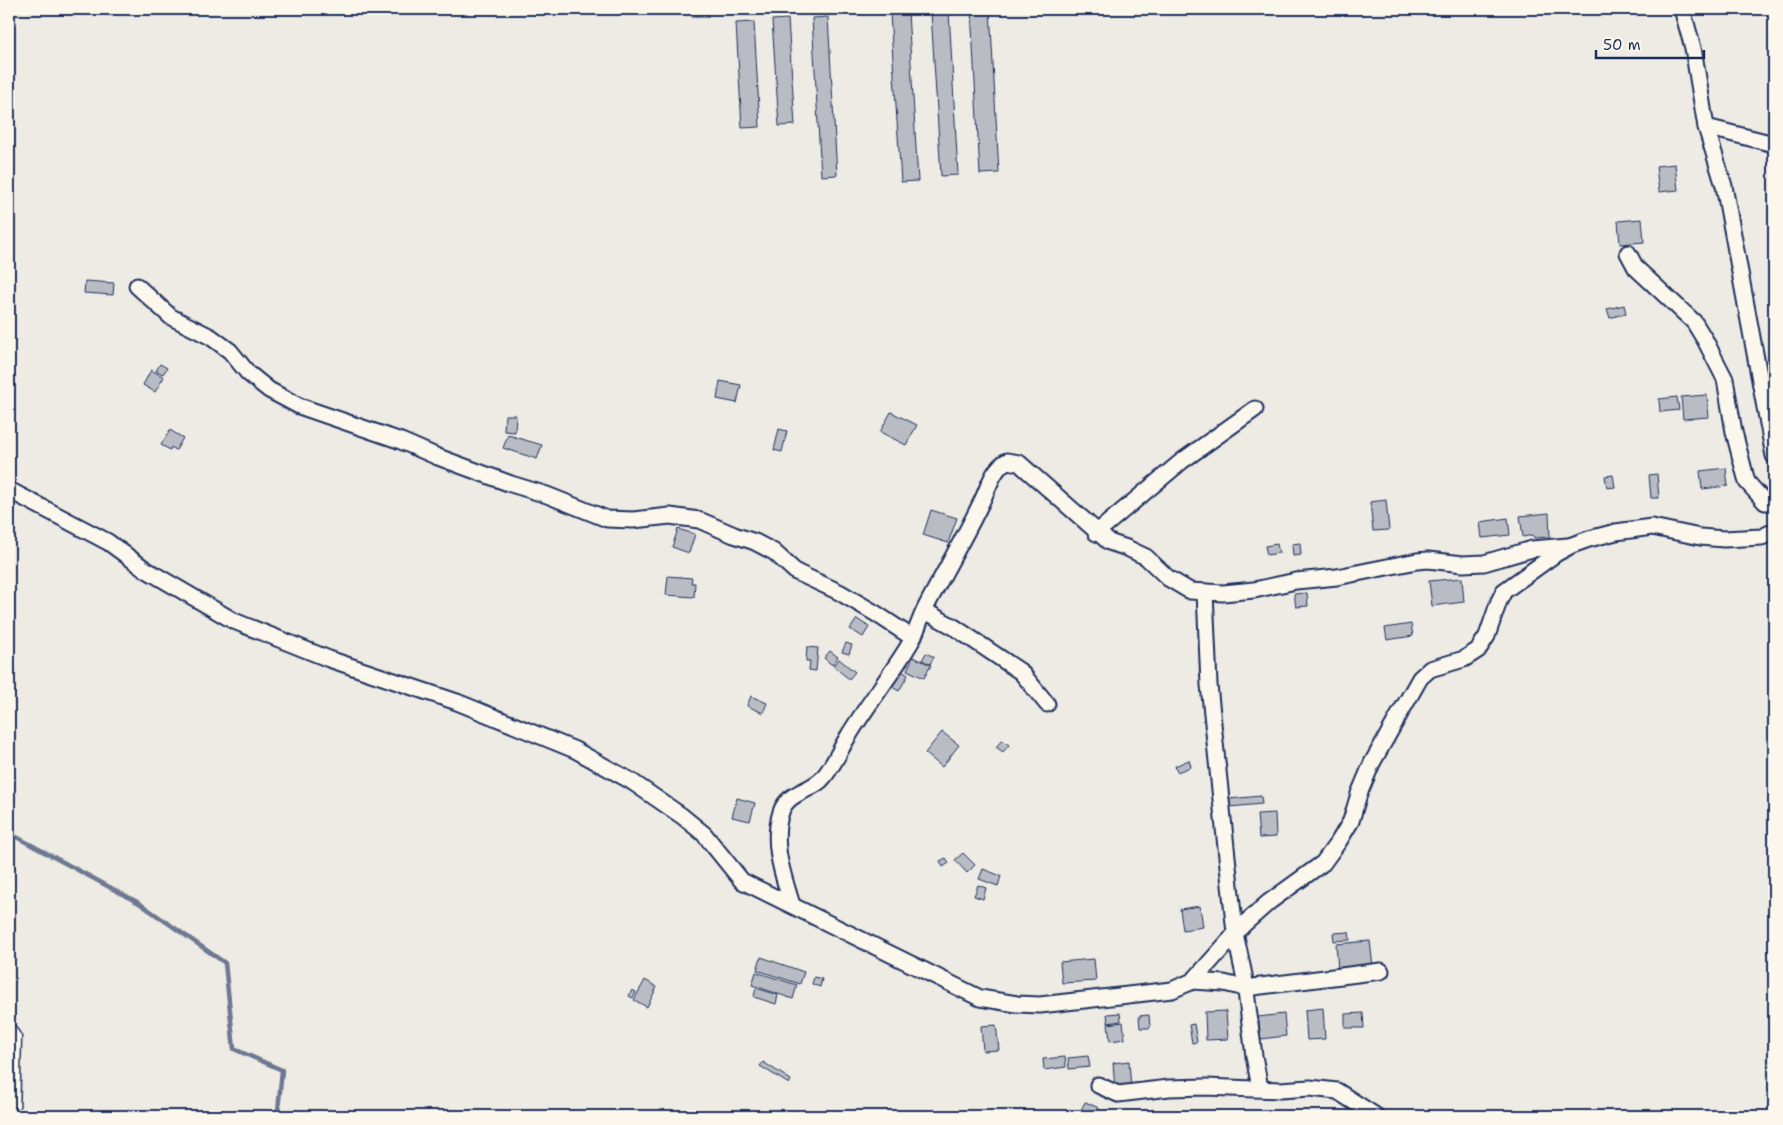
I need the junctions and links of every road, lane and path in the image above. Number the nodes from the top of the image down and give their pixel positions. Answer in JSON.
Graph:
{"nodes":[{"id":1,"x":1682,"y":9,"type":"edge"},
{"id":2,"x":1706,"y":127,"type":"junction"},
{"id":3,"x":1774,"y":144,"type":"edge"},
{"id":4,"x":1628,"y":253,"type":"dead end"},
{"id":5,"x":137,"y":286,"type":"dead end"},
{"id":6,"x":1255,"y":409,"type":"dead end"},
{"id":7,"x":1774,"y":456,"type":"edge"},
{"id":8,"x":9,"y":490,"type":"edge"},
{"id":9,"x":1774,"y":501,"type":"edge"},
{"id":10,"x":1774,"y":531,"type":"edge"},
{"id":11,"x":1096,"y":533,"type":"junction"},
{"id":12,"x":1572,"y":545,"type":"junction"},
{"id":13,"x":1205,"y":592,"type":"junction"},
{"id":14,"x":924,"y":611,"type":"junction"},
{"id":15,"x":913,"y":638,"type":"junction"},
{"id":16,"x":1047,"y":704,"type":"dead end"},
{"id":17,"x":792,"y":905,"type":"junction"},
{"id":18,"x":1235,"y":933,"type":"junction"},
{"id":19,"x":1381,"y":971,"type":"dead end"},
{"id":20,"x":1193,"y":981,"type":"junction"},
{"id":21,"x":1245,"y":988,"type":"junction"},
{"id":22,"x":9,"y":1025,"type":"edge"},
{"id":23,"x":1098,"y":1085,"type":"dead end"},
{"id":24,"x":1260,"y":1088,"type":"junction"},
{"id":25,"x":15,"y":1116,"type":"edge"},
{"id":26,"x":1376,"y":1116,"type":"edge"}],
"edges":[{"from":1,"to":2,"type":"street"},
{"from":2,"to":3,"type":"street"},
{"from":2,"to":7,"type":"street"},
{"from":4,"to":9,"type":"street"},
{"from":5,"to":15,"type":"street"},
{"from":6,"to":11,"type":"street"},
{"from":8,"to":17,"type":"street"},
{"from":10,"to":12,"type":"street"},
{"from":11,"to":13,"type":"street"},
{"from":11,"to":14,"type":"street"},
{"from":12,"to":13,"type":"street"},
{"from":12,"to":18,"type":"street"},
{"from":13,"to":18,"type":"street"},
{"from":14,"to":15,"type":"street"},
{"from":14,"to":16,"type":"street"},
{"from":15,"to":17,"type":"street"},
{"from":17,"to":20,"type":"street"},
{"from":18,"to":20,"type":"street"},
{"from":18,"to":21,"type":"street"},
{"from":19,"to":21,"type":"street"},
{"from":20,"to":21,"type":"street"},
{"from":21,"to":24,"type":"street"},
{"from":22,"to":25,"type":"lane"},
{"from":23,"to":24,"type":"street"},
{"from":24,"to":26,"type":"street"}]}
